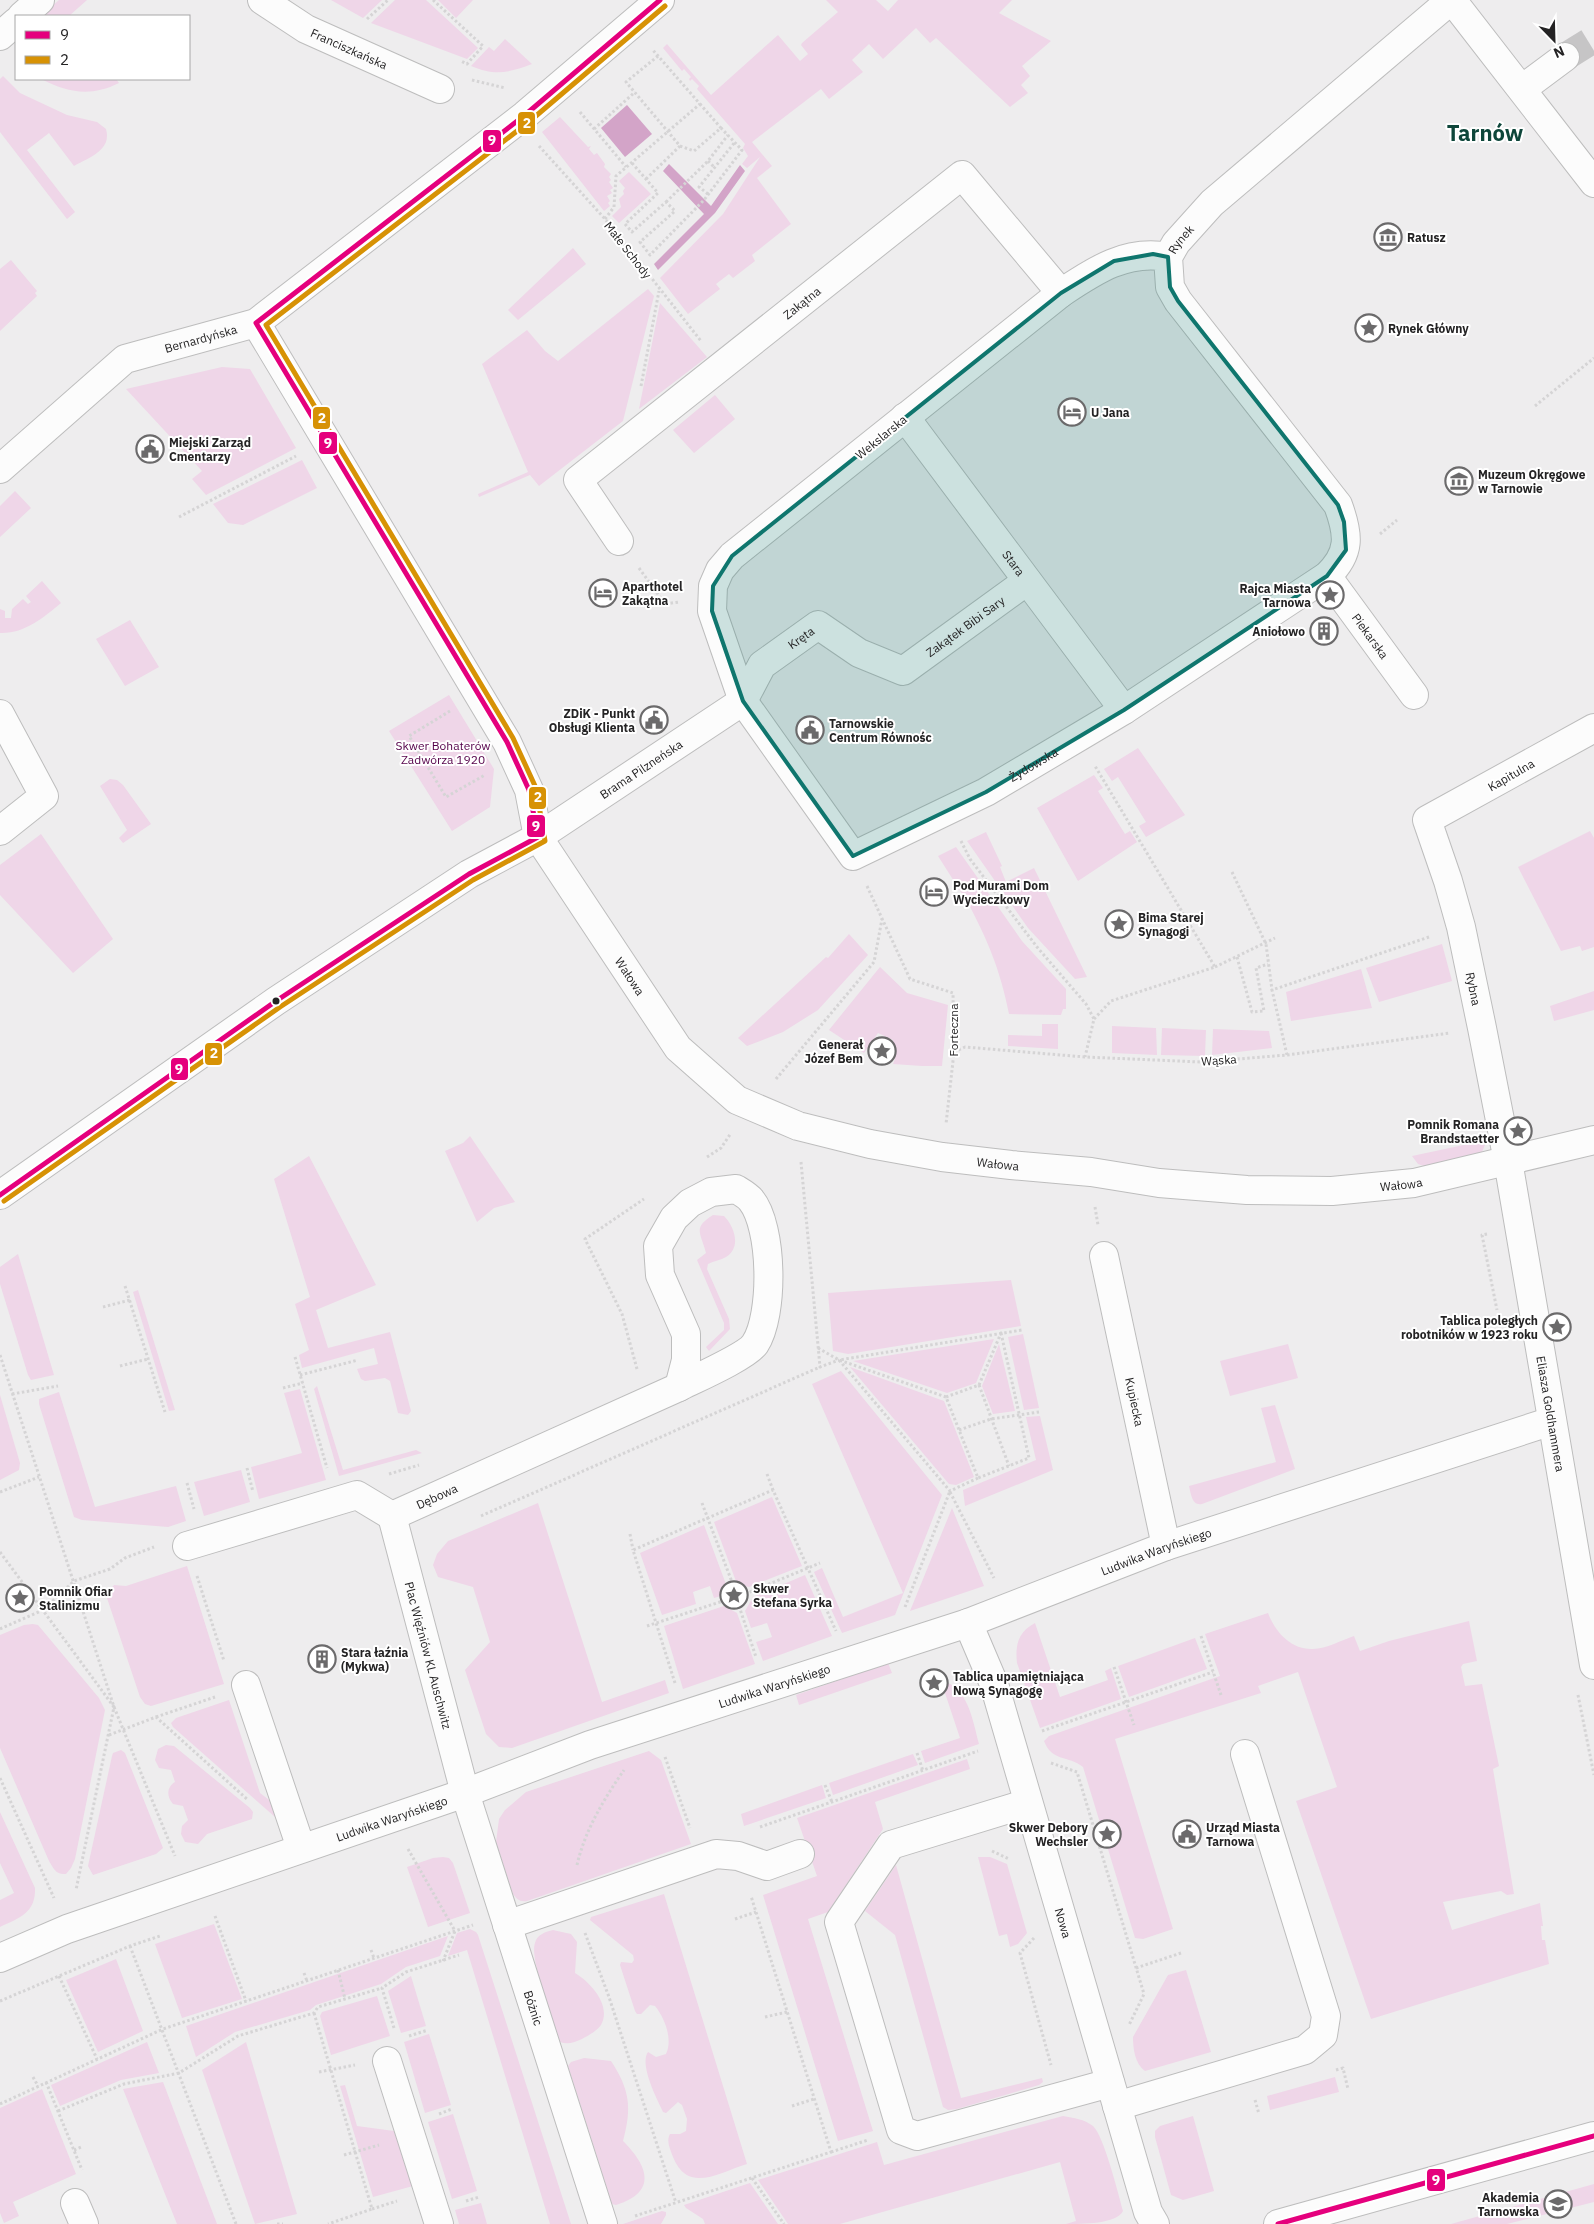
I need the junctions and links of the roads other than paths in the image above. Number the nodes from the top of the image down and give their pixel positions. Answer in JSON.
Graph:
{"nodes":[{"id":1,"x":40,"y":0,"type":"edge"},
{"id":2,"x":262,"y":0,"type":"edge"},
{"id":3,"x":660,"y":0,"type":"edge"},
{"id":4,"x":1452,"y":0,"type":"edge"},
{"id":5,"x":23,"y":15,"type":"edge"},
{"id":6,"x":15,"y":23,"type":"edge"},
{"id":7,"x":0,"y":36,"type":"edge"},
{"id":8,"x":1565,"y":58,"type":"tunnel mouth"},
{"id":9,"x":440,"y":89,"type":"dead end"},
{"id":10,"x":1522,"y":89,"type":"junction"},
{"id":11,"x":1594,"y":184,"type":"edge"},
{"id":12,"x":1168,"y":257,"type":"junction"},
{"id":13,"x":1061,"y":293,"type":"junction"},
{"id":14,"x":256,"y":323,"type":"junction"},
{"id":15,"x":905,"y":417,"type":"junction"},
{"id":16,"x":0,"y":469,"type":"edge"},
{"id":17,"x":1346,"y":538,"type":"joint"},
{"id":18,"x":619,"y":541,"type":"road end"},
{"id":19,"x":1327,"y":576,"type":"junction"},
{"id":20,"x":1027,"y":581,"type":"junction"},
{"id":21,"x":903,"y":671,"type":"joint"},
{"id":22,"x":1414,"y":695,"type":"dead end"},
{"id":23,"x":744,"y":701,"type":"junction"},
{"id":24,"x":1124,"y":710,"type":"junction"},
{"id":25,"x":0,"y":714,"type":"edge"},
{"id":26,"x":1594,"y":728,"type":"edge"},
{"id":27,"x":1427,"y":820,"type":"joint"},
{"id":28,"x":0,"y":832,"type":"edge"},
{"id":29,"x":538,"y":837,"type":"junction"},
{"id":30,"x":1594,"y":1140,"type":"edge"},
{"id":31,"x":1508,"y":1161,"type":"junction"},
{"id":32,"x":0,"y":1195,"type":"edge"},
{"id":33,"x":1104,"y":1256,"type":"dead end"},
{"id":34,"x":679,"y":1386,"type":"junction"},
{"id":35,"x":1552,"y":1421,"type":"junction"},
{"id":36,"x":392,"y":1516,"type":"junction"},
{"id":37,"x":187,"y":1546,"type":"road end"},
{"id":38,"x":1166,"y":1546,"type":"junction"},
{"id":39,"x":968,"y":1623,"type":"junction"},
{"id":40,"x":1594,"y":1665,"type":"edge"},
{"id":41,"x":240,"y":1688,"type":"road end"},
{"id":42,"x":1244,"y":1754,"type":"dead end"},
{"id":43,"x":465,"y":1793,"type":"junction"},
{"id":44,"x":1028,"y":1802,"type":"junction"},
{"id":45,"x":301,"y":1848,"type":"junction"},
{"id":46,"x":800,"y":1854,"type":"dead end"},
{"id":47,"x":507,"y":1925,"type":"junction"},
{"id":48,"x":0,"y":1958,"type":"edge"},
{"id":49,"x":387,"y":2061,"type":"dead end"},
{"id":50,"x":1114,"y":2094,"type":"junction"},
{"id":51,"x":1594,"y":2136,"type":"edge"},
{"id":52,"x":439,"y":2224,"type":"edge"},
{"id":53,"x":604,"y":2224,"type":"edge"},
{"id":54,"x":1155,"y":2224,"type":"edge"},
{"id":55,"x":1278,"y":2224,"type":"edge"}],
"edges":[{"from":1,"to":5,"type":"street"},
{"from":2,"to":9,"type":"street","name":"Franciszkańska"},
{"from":3,"to":14,"type":"street","name":"Bernardyńska"},
{"from":4,"to":10,"type":"street","name":"Rynek"},
{"from":4,"to":12,"type":"street","name":"Rynek"},
{"from":6,"to":7,"type":"street"},
{"from":8,"to":10,"type":"street"},
{"from":10,"to":11,"type":"street","name":"Rynek"},
{"from":12,"to":13,"type":"street","name":"Wekslarska"},
{"from":12,"to":17,"type":"street","name":"Rynek"},
{"from":13,"to":15,"type":"street","name":"Wekslarska"},
{"from":13,"to":18,"type":"street","name":"Zakątna"},
{"from":14,"to":16,"type":"street","name":"Bernardyńska"},
{"from":14,"to":29,"type":"street"},
{"from":15,"to":20,"type":"street","name":"Stara"},
{"from":15,"to":23,"type":"street","name":"Wekslarska"},
{"from":17,"to":19,"type":"street","name":"Żydowska"},
{"from":19,"to":22,"type":"street","name":"Piekarska"},
{"from":19,"to":24,"type":"street","name":"Żydowska"},
{"from":20,"to":21,"type":"street","name":"Zakątek Bibi Sary"},
{"from":20,"to":24,"type":"street","name":"Stara"},
{"from":21,"to":23,"type":"street","name":"Kręta"},
{"from":23,"to":24,"type":"street","name":"Żydowska"},
{"from":23,"to":29,"type":"street","name":"Brama Pilzneńska"},
{"from":25,"to":28,"type":"street"},
{"from":26,"to":27,"type":"street","name":"Kapitulna"},
{"from":27,"to":31,"type":"street","name":"Rybna"},
{"from":29,"to":31,"type":"street","name":"Wałowa"},
{"from":29,"to":32,"type":"street","name":"Brama Pilzneńska"},
{"from":30,"to":31,"type":"street","name":"Wałowa"},
{"from":31,"to":35,"type":"street","name":"Eliasza Goldhammera"},
{"from":33,"to":38,"type":"street","name":"Kupiecka"},
{"from":34,"to":34,"type":"street","name":"Dębowa"},
{"from":34,"to":36,"type":"street","name":"Dębowa"},
{"from":35,"to":38,"type":"street","name":"Ludwika Waryńskiego"},
{"from":35,"to":40,"type":"street","name":"Eliasza Goldhammera"},
{"from":36,"to":37,"type":"street"},
{"from":36,"to":43,"type":"street","name":"Plac Więźniów KL Auschwitz"},
{"from":38,"to":39,"type":"street","name":"Ludwika Waryńskiego"},
{"from":39,"to":43,"type":"street","name":"Ludwika Waryńskiego"},
{"from":39,"to":44,"type":"street","name":"Nowa"},
{"from":41,"to":45,"type":"street"},
{"from":42,"to":50,"type":"street"},
{"from":43,"to":45,"type":"street","name":"Ludwika Waryńskiego"},
{"from":43,"to":47,"type":"street","name":"Bóżnic"},
{"from":44,"to":50,"type":"street","name":"Nowa"},
{"from":44,"to":50,"type":"street"},
{"from":45,"to":48,"type":"street","name":"Ludwika Waryńskiego"},
{"from":46,"to":47,"type":"street"},
{"from":47,"to":53,"type":"street","name":"Bóżnic"},
{"from":49,"to":52,"type":"street"},
{"from":50,"to":54,"type":"street","name":"Nowa"},
{"from":51,"to":55,"type":"street"}]}
